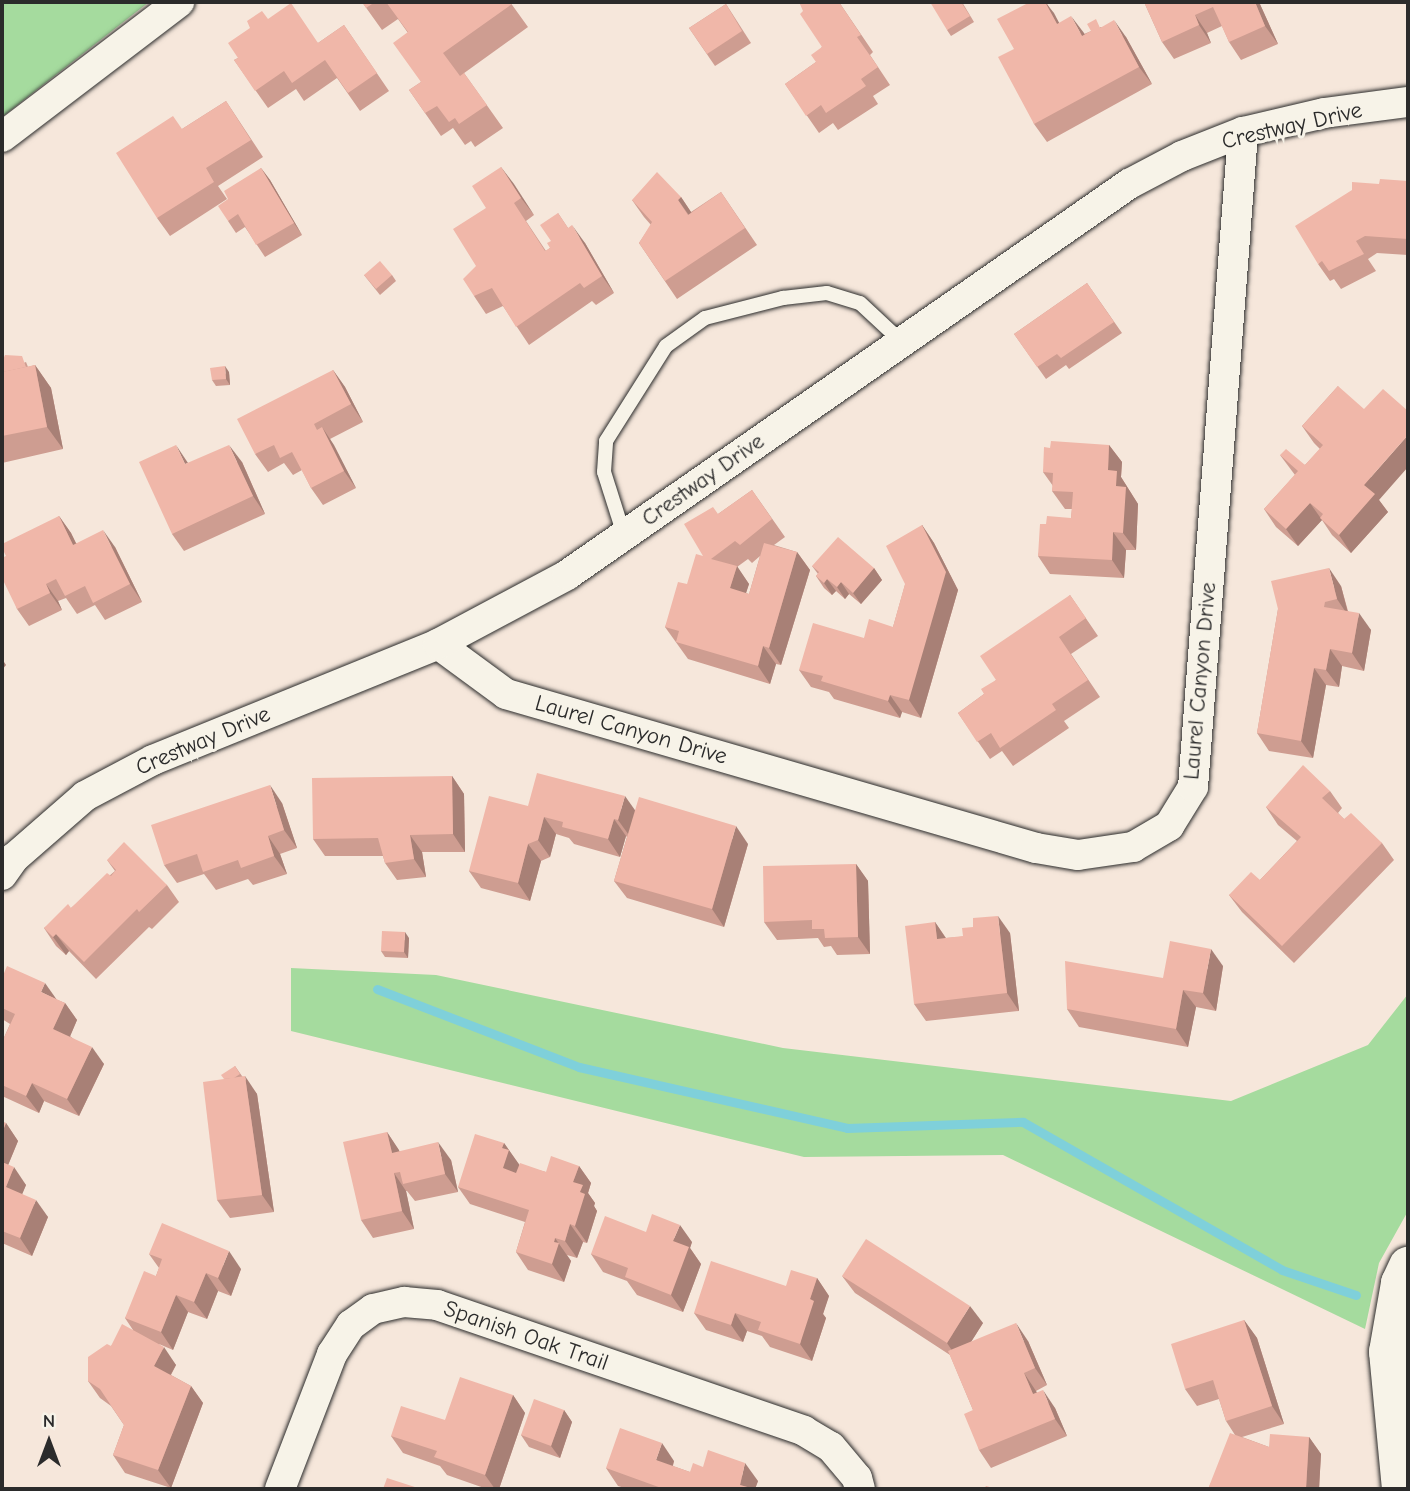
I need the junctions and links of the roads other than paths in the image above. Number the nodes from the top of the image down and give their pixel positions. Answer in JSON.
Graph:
{"nodes":[{"id":1,"x":179,"y":2,"type":"edge"},
{"id":2,"x":1408,"y":102,"type":"edge"},
{"id":3,"x":1243,"y":132,"type":"junction"},
{"id":4,"x":2,"y":137,"type":"edge"},
{"id":5,"x":902,"y":342,"type":"junction"},
{"id":6,"x":624,"y":535,"type":"junction"},
{"id":7,"x":438,"y":644,"type":"junction"},
{"id":8,"x":2,"y":875,"type":"edge"},
{"id":9,"x":1408,"y":1266,"type":"edge"},
{"id":10,"x":858,"y":1484,"type":"edge"},
{"id":11,"x":280,"y":1489,"type":"edge"},
{"id":12,"x":1401,"y":1489,"type":"edge"}],
"edges":[{"from":1,"to":4,"type":"street"},
{"from":2,"to":3,"type":"street","name":"Crestway Drive"},
{"from":3,"to":5,"type":"street","name":"Crestway Drive"},
{"from":3,"to":7,"type":"street","name":"Laurel Canyon Drive"},
{"from":5,"to":6,"type":"street","name":"Crestway Drive"},
{"from":5,"to":6,"type":"lane"},
{"from":6,"to":7,"type":"street","name":"Crestway Drive"},
{"from":7,"to":8,"type":"street","name":"Crestway Drive"},
{"from":9,"to":12,"type":"street"},
{"from":10,"to":11,"type":"street","name":"Spanish Oak Trail"}]}
